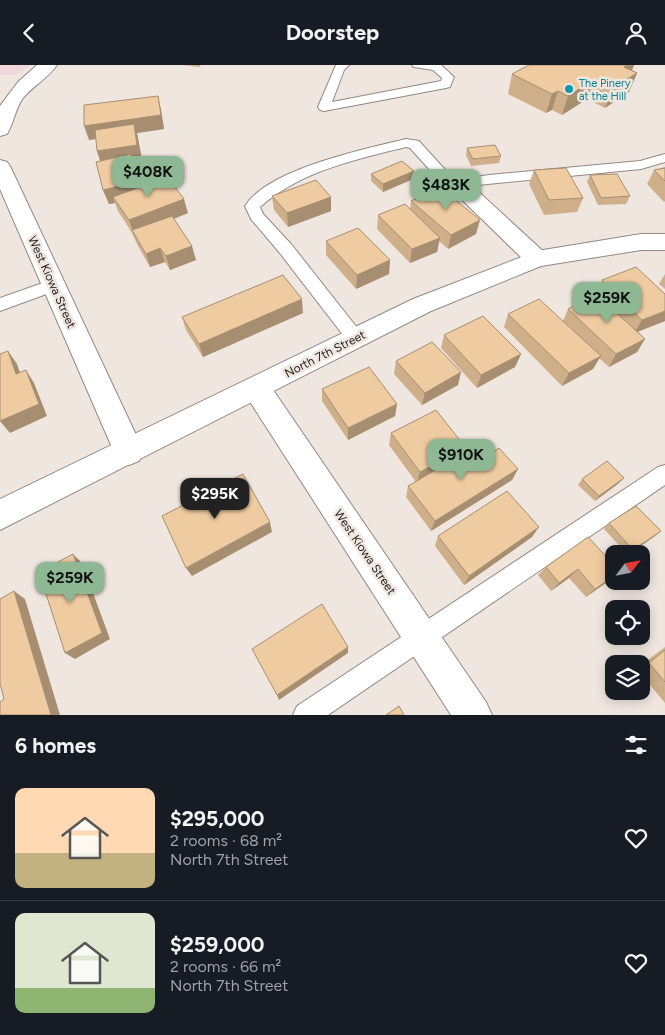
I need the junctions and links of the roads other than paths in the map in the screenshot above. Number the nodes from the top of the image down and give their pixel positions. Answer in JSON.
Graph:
{"nodes":[{"id":1,"x":48,"y":65,"type":"edge"},
{"id":2,"x":343,"y":65,"type":"edge"},
{"id":3,"x":418,"y":65,"type":"edge"},
{"id":4,"x":436,"y":66,"type":"edge"},
{"id":5,"x":0,"y":130,"type":"edge"},
{"id":6,"x":665,"y":157,"type":"edge"},
{"id":7,"x":0,"y":166,"type":"edge"},
{"id":8,"x":462,"y":187,"type":"junction"},
{"id":9,"x":665,"y":242,"type":"edge"},
{"id":10,"x":537,"y":259,"type":"junction"},
{"id":11,"x":54,"y":285,"type":"junction"},
{"id":12,"x":0,"y":305,"type":"edge"},
{"id":13,"x":356,"y":339,"type":"junction"},
{"id":14,"x":257,"y":389,"type":"junction"},
{"id":15,"x":129,"y":452,"type":"junction"},
{"id":16,"x":665,"y":474,"type":"edge"},
{"id":17,"x":0,"y":515,"type":"edge"},
{"id":18,"x":423,"y":638,"type":"junction"},
{"id":19,"x":306,"y":715,"type":"edge"},
{"id":20,"x":473,"y":715,"type":"edge"}],
"edges":[{"from":1,"to":5,"type":"street"},
{"from":2,"to":4,"type":"lane"},
{"from":3,"to":4,"type":"lane"},
{"from":6,"to":8,"type":"lane"},
{"from":7,"to":11,"type":"street","name":"West Kiowa Street"},
{"from":8,"to":10,"type":"street"},
{"from":8,"to":13,"type":"lane"},
{"from":9,"to":10,"type":"street","name":"North 7th Street"},
{"from":10,"to":13,"type":"street","name":"North 7th Street"},
{"from":11,"to":12,"type":"lane"},
{"from":11,"to":15,"type":"street","name":"West Kiowa Street"},
{"from":13,"to":14,"type":"street","name":"North 7th Street"},
{"from":14,"to":15,"type":"street","name":"North 7th Street"},
{"from":14,"to":18,"type":"street","name":"West Kiowa Street"},
{"from":15,"to":17,"type":"street","name":"North 7th Street"},
{"from":16,"to":18,"type":"lane"},
{"from":18,"to":19,"type":"lane"},
{"from":18,"to":20,"type":"street","name":"West Kiowa Street"}]}
